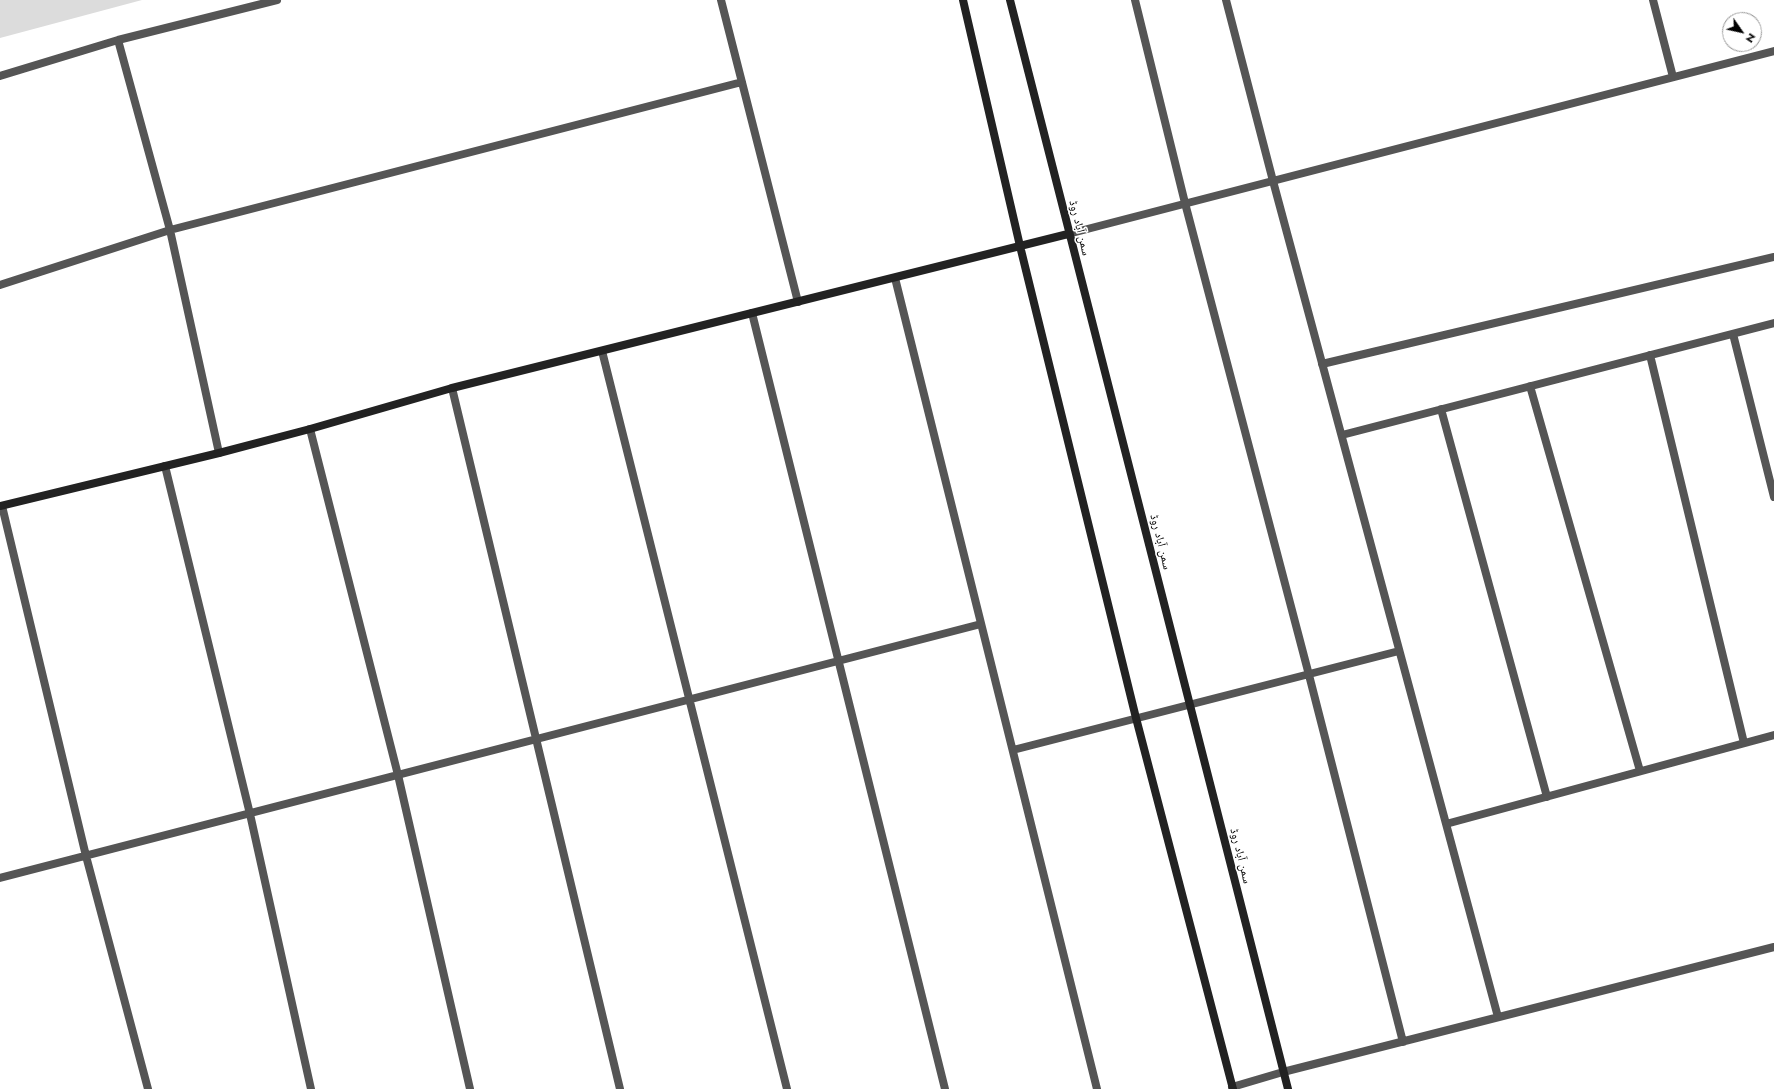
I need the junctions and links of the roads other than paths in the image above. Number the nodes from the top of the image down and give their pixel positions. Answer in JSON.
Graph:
{"nodes":[{"id":1,"x":277,"y":0,"type":"edge"},
{"id":2,"x":721,"y":0,"type":"edge"},
{"id":3,"x":963,"y":0,"type":"edge"},
{"id":4,"x":1010,"y":0,"type":"edge"},
{"id":5,"x":1135,"y":0,"type":"edge"},
{"id":6,"x":1226,"y":0,"type":"edge"},
{"id":7,"x":1653,"y":0,"type":"edge"},
{"id":8,"x":118,"y":40,"type":"junction"},
{"id":9,"x":1774,"y":51,"type":"edge"},
{"id":10,"x":0,"y":76,"type":"edge"},
{"id":11,"x":1673,"y":77,"type":"junction"},
{"id":12,"x":742,"y":82,"type":"junction"},
{"id":13,"x":1273,"y":181,"type":"junction"},
{"id":14,"x":1185,"y":203,"type":"junction"},
{"id":15,"x":170,"y":230,"type":"junction"},
{"id":16,"x":1068,"y":234,"type":"junction"},
{"id":17,"x":1020,"y":246,"type":"junction"},
{"id":18,"x":1774,"y":258,"type":"edge"},
{"id":19,"x":895,"y":278,"type":"junction"},
{"id":20,"x":0,"y":285,"type":"edge"},
{"id":21,"x":798,"y":302,"type":"junction"},
{"id":22,"x":752,"y":314,"type":"junction"},
{"id":23,"x":1774,"y":323,"type":"edge"},
{"id":24,"x":1732,"y":334,"type":"junction"},
{"id":25,"x":602,"y":351,"type":"junction"},
{"id":26,"x":1650,"y":355,"type":"junction"},
{"id":27,"x":1322,"y":364,"type":"junction"},
{"id":28,"x":1530,"y":386,"type":"junction"},
{"id":29,"x":452,"y":388,"type":"junction"},
{"id":30,"x":1441,"y":409,"type":"junction"},
{"id":31,"x":310,"y":429,"type":"junction"},
{"id":32,"x":1342,"y":435,"type":"junction"},
{"id":33,"x":219,"y":453,"type":"junction"},
{"id":34,"x":165,"y":466,"type":"junction"},
{"id":35,"x":1774,"y":497,"type":"edge"},
{"id":36,"x":1,"y":506,"type":"edge"},
{"id":37,"x":981,"y":624,"type":"junction"},
{"id":38,"x":1399,"y":651,"type":"junction"},
{"id":39,"x":838,"y":661,"type":"junction"},
{"id":40,"x":1309,"y":675,"type":"junction"},
{"id":41,"x":689,"y":699,"type":"junction"},
{"id":42,"x":1189,"y":705,"type":"junction"},
{"id":43,"x":1136,"y":718,"type":"junction"},
{"id":44,"x":1774,"y":734,"type":"edge"},
{"id":45,"x":536,"y":739,"type":"junction"},
{"id":46,"x":1744,"y":743,"type":"junction"},
{"id":47,"x":1013,"y":750,"type":"junction"},
{"id":48,"x":1640,"y":771,"type":"junction"},
{"id":49,"x":398,"y":775,"type":"junction"},
{"id":50,"x":1547,"y":797,"type":"junction"},
{"id":51,"x":250,"y":814,"type":"junction"},
{"id":52,"x":1446,"y":824,"type":"junction"},
{"id":53,"x":86,"y":856,"type":"junction"},
{"id":54,"x":0,"y":878,"type":"edge"},
{"id":55,"x":1774,"y":947,"type":"edge"},
{"id":56,"x":1498,"y":1017,"type":"junction"},
{"id":57,"x":1403,"y":1042,"type":"junction"},
{"id":58,"x":1283,"y":1072,"type":"junction"},
{"id":59,"x":1232,"y":1088,"type":"edge"},
{"id":60,"x":148,"y":1089,"type":"edge"},
{"id":61,"x":311,"y":1089,"type":"edge"},
{"id":62,"x":470,"y":1089,"type":"edge"},
{"id":63,"x":620,"y":1089,"type":"edge"},
{"id":64,"x":787,"y":1089,"type":"edge"},
{"id":65,"x":945,"y":1089,"type":"edge"},
{"id":66,"x":1097,"y":1089,"type":"edge"},
{"id":67,"x":1288,"y":1089,"type":"edge"}],
"edges":[{"from":1,"to":8,"type":"street"},
{"from":2,"to":12,"type":"street"},
{"from":3,"to":17,"type":"street"},
{"from":4,"to":16,"type":"street","name":"سمن آباد روڈ"},
{"from":5,"to":14,"type":"street"},
{"from":6,"to":13,"type":"street"},
{"from":7,"to":11,"type":"street"},
{"from":8,"to":10,"type":"street"},
{"from":8,"to":15,"type":"street"},
{"from":9,"to":11,"type":"street"},
{"from":11,"to":13,"type":"street"},
{"from":12,"to":15,"type":"street"},
{"from":12,"to":21,"type":"street"},
{"from":13,"to":14,"type":"street"},
{"from":13,"to":27,"type":"street"},
{"from":14,"to":16,"type":"street"},
{"from":14,"to":40,"type":"street"},
{"from":15,"to":20,"type":"street"},
{"from":15,"to":33,"type":"street"},
{"from":16,"to":17,"type":"street"},
{"from":16,"to":42,"type":"street","name":"سمن آباد روڈ"},
{"from":17,"to":19,"type":"street"},
{"from":17,"to":43,"type":"street"},
{"from":18,"to":27,"type":"street"},
{"from":19,"to":21,"type":"street"},
{"from":19,"to":37,"type":"street"},
{"from":21,"to":22,"type":"street"},
{"from":22,"to":25,"type":"street"},
{"from":22,"to":39,"type":"street"},
{"from":23,"to":24,"type":"street"},
{"from":24,"to":26,"type":"street"},
{"from":24,"to":35,"type":"street"},
{"from":25,"to":29,"type":"street"},
{"from":25,"to":41,"type":"street"},
{"from":26,"to":28,"type":"street"},
{"from":26,"to":46,"type":"street"},
{"from":27,"to":32,"type":"street"},
{"from":28,"to":30,"type":"street"},
{"from":28,"to":48,"type":"street"},
{"from":29,"to":31,"type":"street"},
{"from":29,"to":45,"type":"street"},
{"from":30,"to":32,"type":"street"},
{"from":30,"to":50,"type":"street"},
{"from":31,"to":33,"type":"street"},
{"from":31,"to":49,"type":"street"},
{"from":32,"to":38,"type":"street"},
{"from":33,"to":34,"type":"street"},
{"from":34,"to":36,"type":"street"},
{"from":34,"to":51,"type":"street"},
{"from":36,"to":53,"type":"street"},
{"from":37,"to":39,"type":"street"},
{"from":37,"to":47,"type":"street"},
{"from":38,"to":40,"type":"street"},
{"from":38,"to":52,"type":"street"},
{"from":39,"to":41,"type":"street"},
{"from":39,"to":65,"type":"street"},
{"from":40,"to":42,"type":"street"},
{"from":40,"to":57,"type":"street"},
{"from":41,"to":45,"type":"street"},
{"from":41,"to":64,"type":"street"},
{"from":42,"to":43,"type":"street"},
{"from":42,"to":58,"type":"street","name":"سمن آباد روڈ"},
{"from":43,"to":47,"type":"street"},
{"from":43,"to":59,"type":"street"},
{"from":44,"to":46,"type":"street"},
{"from":45,"to":49,"type":"street"},
{"from":45,"to":63,"type":"street"},
{"from":46,"to":48,"type":"street"},
{"from":47,"to":66,"type":"street"},
{"from":48,"to":50,"type":"street"},
{"from":49,"to":51,"type":"street"},
{"from":49,"to":62,"type":"street"},
{"from":50,"to":52,"type":"street"},
{"from":51,"to":53,"type":"street"},
{"from":51,"to":61,"type":"street"},
{"from":52,"to":56,"type":"street"},
{"from":53,"to":54,"type":"street"},
{"from":53,"to":60,"type":"street"},
{"from":55,"to":56,"type":"street"},
{"from":56,"to":57,"type":"street"},
{"from":57,"to":58,"type":"street"},
{"from":58,"to":59,"type":"street"},
{"from":58,"to":67,"type":"street","name":"سمن آباد روڈ"}]}
